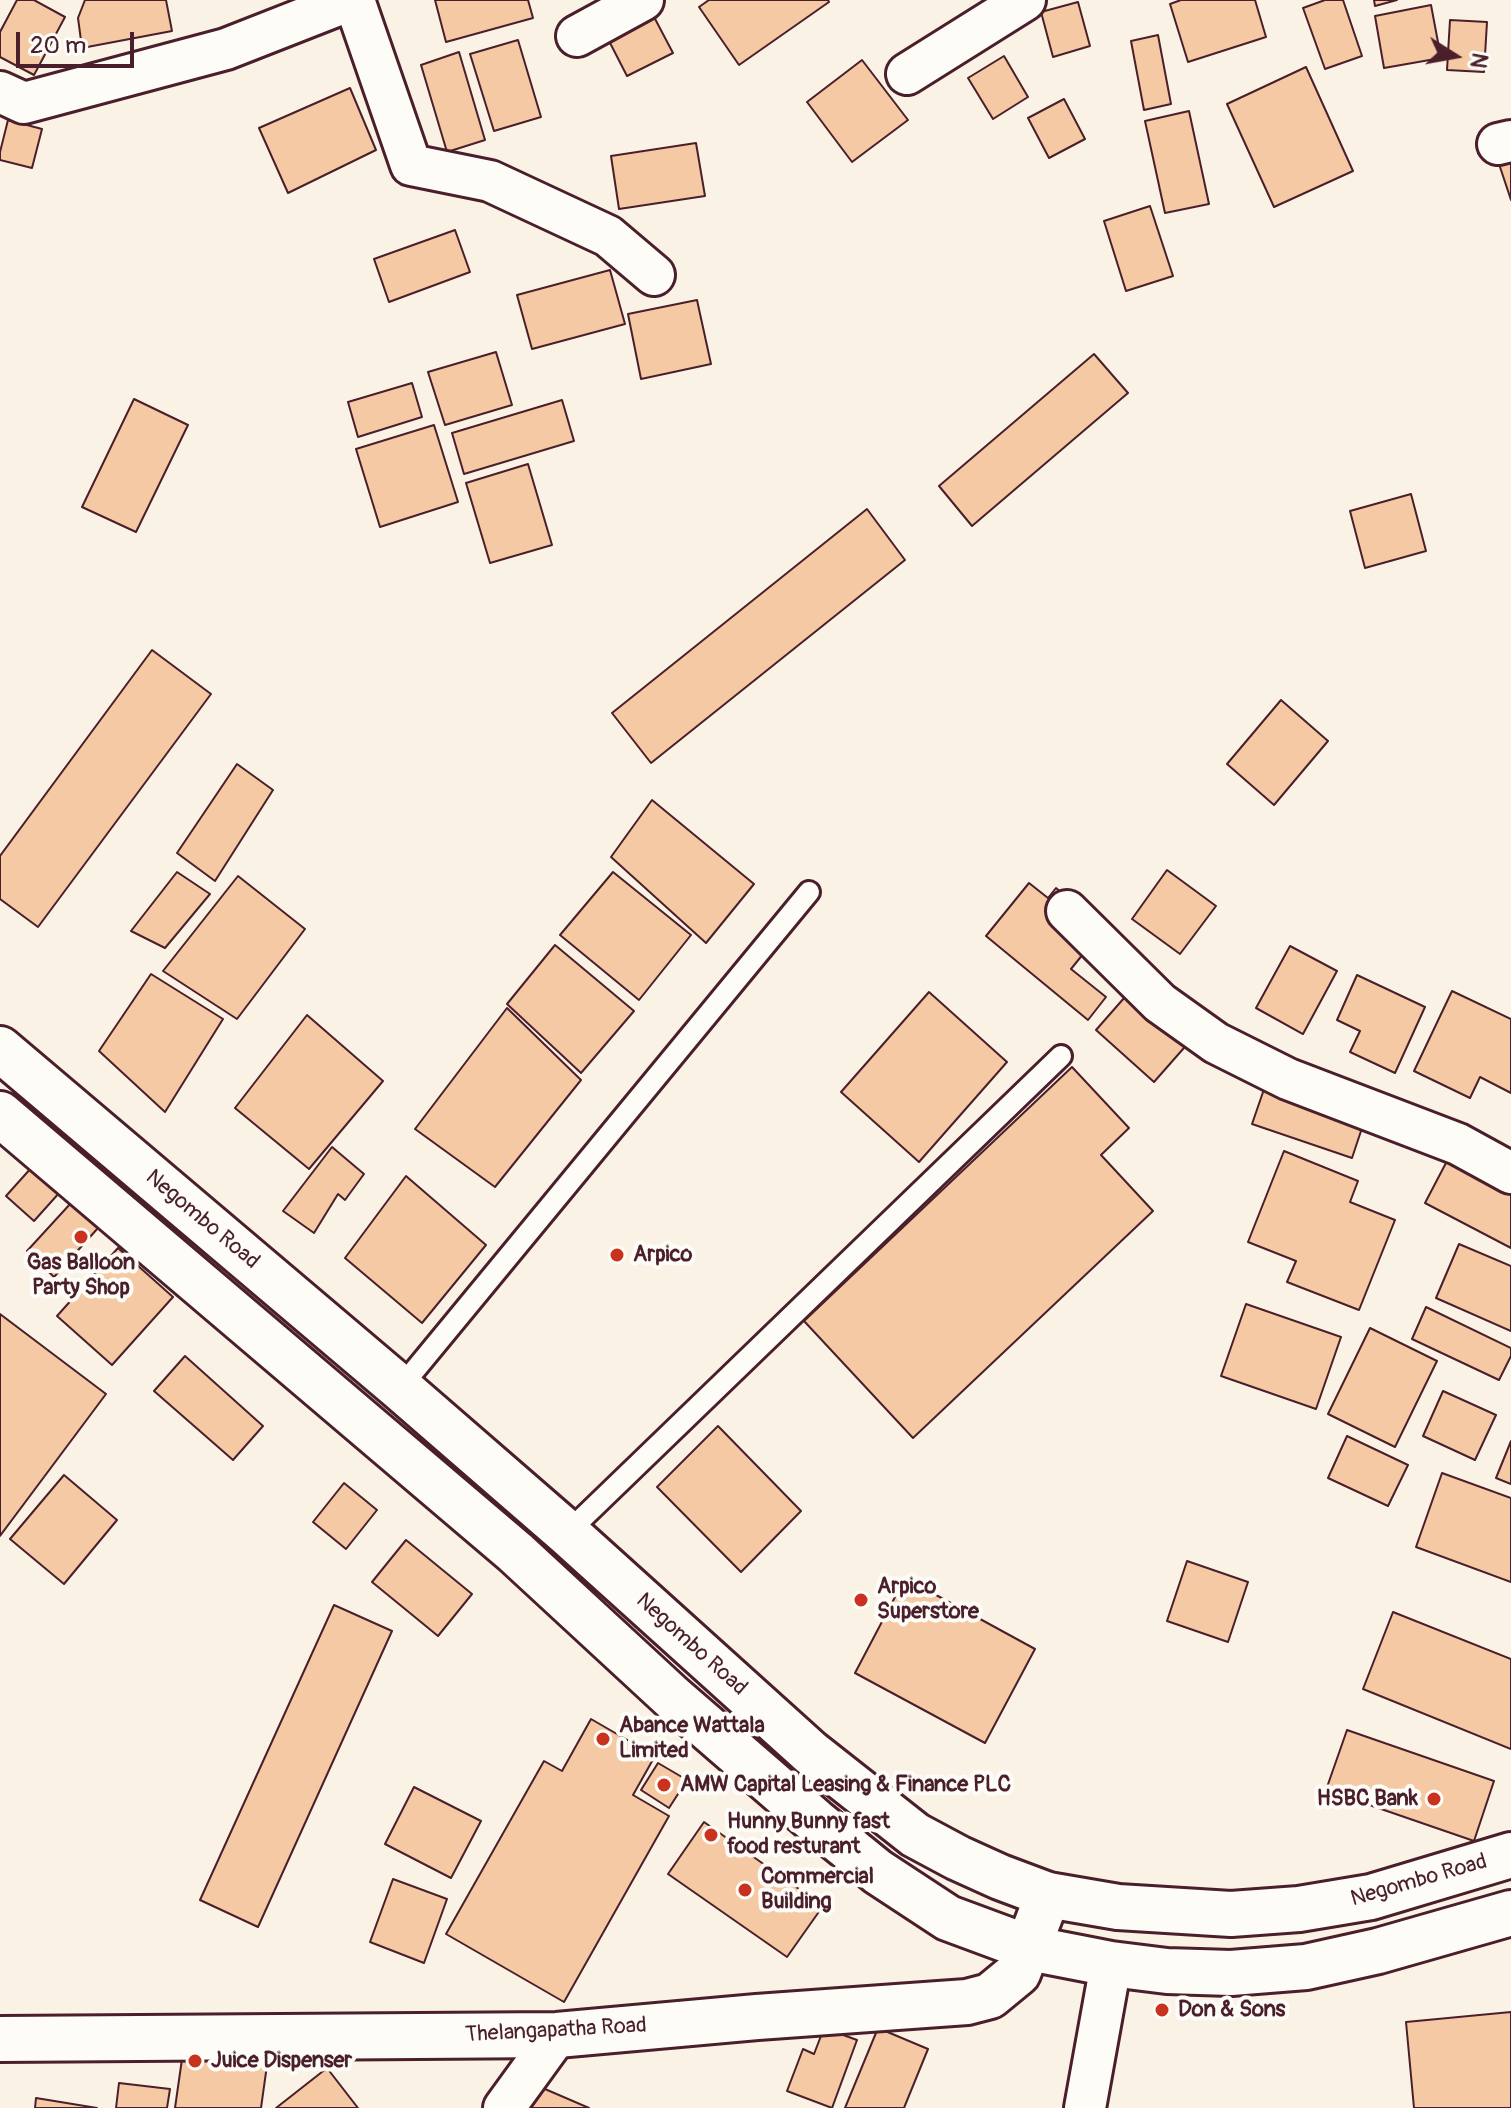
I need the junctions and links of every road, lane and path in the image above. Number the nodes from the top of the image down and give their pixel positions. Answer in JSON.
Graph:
{"nodes":[{"id":1,"x":352,"y":0,"type":"edge"},
{"id":2,"x":643,"y":0,"type":"edge"},
{"id":3,"x":1025,"y":0,"type":"edge"},
{"id":4,"x":577,"y":36,"type":"dead end"},
{"id":5,"x":907,"y":74,"type":"dead end"},
{"id":6,"x":0,"y":92,"type":"edge"},
{"id":7,"x":654,"y":275,"type":"dead end"},
{"id":8,"x":809,"y":892,"type":"dead end"},
{"id":9,"x":1067,"y":911,"type":"dead end"},
{"id":10,"x":0,"y":1049,"type":"edge"},
{"id":11,"x":1061,"y":1056,"type":"dead end"},
{"id":12,"x":0,"y":1114,"type":"edge"},
{"id":13,"x":1511,"y":1173,"type":"edge"},
{"id":14,"x":400,"y":1388,"type":"junction"},
{"id":15,"x":567,"y":1533,"type":"junction"},
{"id":16,"x":1511,"y":1855,"type":"edge"},
{"id":17,"x":1048,"y":1895,"type":"junction"},
{"id":18,"x":1511,"y":1913,"type":"edge"},
{"id":19,"x":1029,"y":1948,"type":"junction"},
{"id":20,"x":1111,"y":1964,"type":"junction"},
{"id":21,"x":557,"y":2035,"type":"junction"},
{"id":22,"x":0,"y":2039,"type":"edge"},
{"id":23,"x":504,"y":2108,"type":"edge"},
{"id":24,"x":1085,"y":2108,"type":"edge"}],
"edges":[{"from":1,"to":6,"type":"street"},
{"from":1,"to":7,"type":"street"},
{"from":2,"to":4,"type":"street"},
{"from":3,"to":5,"type":"street"},
{"from":8,"to":14,"type":"lane"},
{"from":9,"to":13,"type":"street"},
{"from":10,"to":14,"type":"main road","name":"Negombo Road"},
{"from":11,"to":15,"type":"lane"},
{"from":12,"to":19,"type":"main road"},
{"from":14,"to":15,"type":"main road","name":"Negombo Road"},
{"from":15,"to":17,"type":"main road","name":"Negombo Road"},
{"from":16,"to":17,"type":"main road","name":"Negombo Road"},
{"from":17,"to":19,"type":"main road","name":"Thelangapatha Road"},
{"from":18,"to":20,"type":"main road"},
{"from":19,"to":20,"type":"main road"},
{"from":19,"to":21,"type":"main road","name":"Thelangapatha Road"},
{"from":20,"to":24,"type":"street"},
{"from":21,"to":22,"type":"main road","name":"Thelangapatha Road"},
{"from":21,"to":23,"type":"street"}]}
